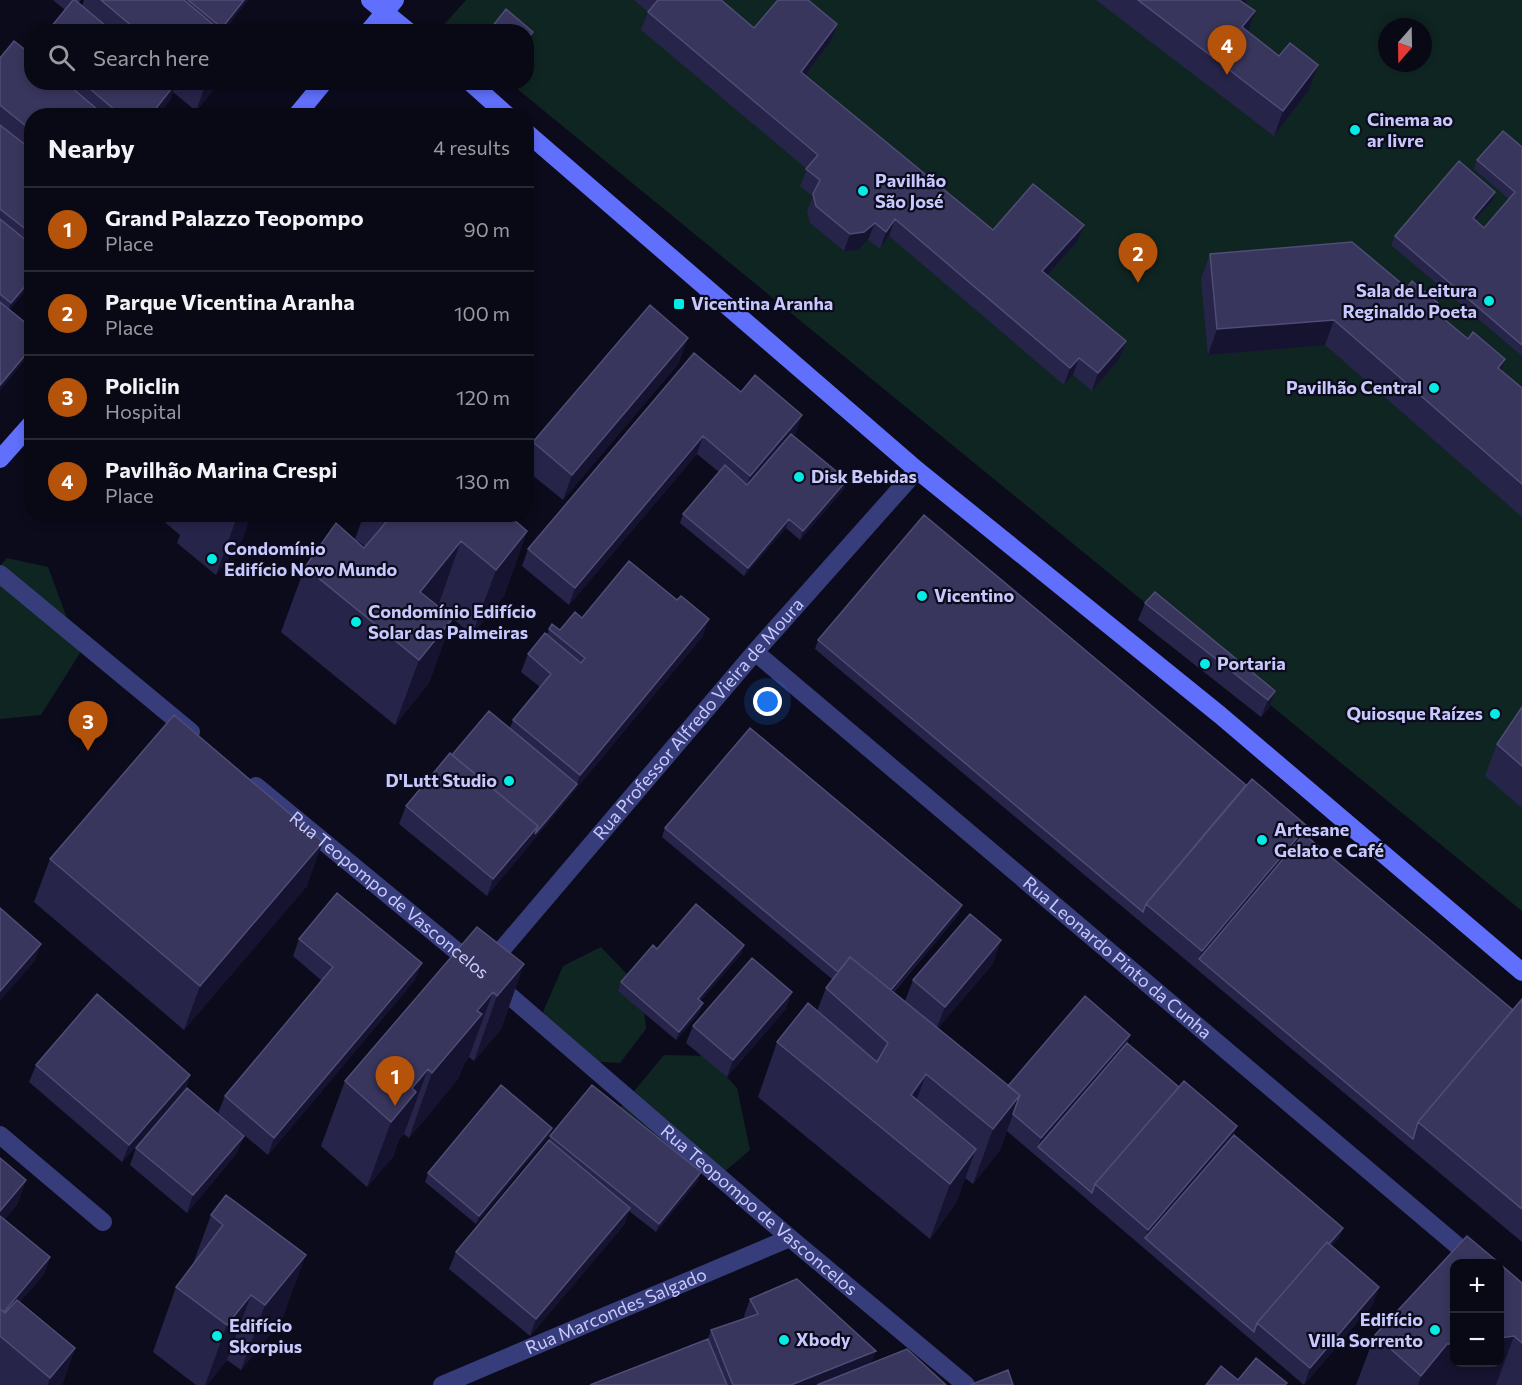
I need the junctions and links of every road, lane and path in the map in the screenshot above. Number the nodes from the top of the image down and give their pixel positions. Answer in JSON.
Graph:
{"nodes":[{"id":1,"x":370,"y":0,"type":"edge"},
{"id":2,"x":390,"y":6,"type":"edge"},
{"id":3,"x":375,"y":24,"type":"edge"},
{"id":4,"x":403,"y":24,"type":"edge"},
{"id":5,"x":317,"y":90,"type":"edge"},
{"id":6,"x":479,"y":90,"type":"edge"},
{"id":7,"x":303,"y":108,"type":"edge"},
{"id":8,"x":499,"y":108,"type":"edge"},
{"id":9,"x":534,"y":139,"type":"edge"},
{"id":10,"x":24,"y":432,"type":"edge"},
{"id":11,"x":0,"y":459,"type":"edge"},
{"id":12,"x":917,"y":470,"type":"junction"},
{"id":13,"x":0,"y":574,"type":"edge"},
{"id":14,"x":755,"y":652,"type":"junction"},
{"id":15,"x":200,"y":740,"type":"edge"},
{"id":16,"x":245,"y":777,"type":"edge"},
{"id":17,"x":482,"y":972,"type":"junction"},
{"id":18,"x":1522,"y":972,"type":"edge"},
{"id":19,"x":0,"y":1135,"type":"edge"},
{"id":20,"x":103,"y":1222,"type":"dead end"},
{"id":21,"x":790,"y":1238,"type":"junction"},
{"id":22,"x":1474,"y":1259,"type":"edge"},
{"id":23,"x":442,"y":1385,"type":"edge"},
{"id":24,"x":966,"y":1385,"type":"edge"}],
"edges":[{"from":1,"to":2,"type":"main road"},
{"from":2,"to":3,"type":"main road"},
{"from":2,"to":4,"type":"main road"},
{"from":5,"to":7,"type":"main road"},
{"from":6,"to":8,"type":"main road"},
{"from":9,"to":12,"type":"main road"},
{"from":10,"to":11,"type":"main road"},
{"from":12,"to":14,"type":"street","name":"Rua Professor Alfredo Vieira de Moura"},
{"from":12,"to":18,"type":"main road"},
{"from":13,"to":15,"type":"street"},
{"from":14,"to":17,"type":"street","name":"Rua Professor Alfredo Vieira de Moura"},
{"from":14,"to":22,"type":"street","name":"Rua Leonardo Pinto da Cunha"},
{"from":16,"to":17,"type":"street","name":"Rua Teopompo de Vasconcelos"},
{"from":17,"to":21,"type":"street","name":"Rua Teopompo de Vasconcelos"},
{"from":19,"to":20,"type":"street"},
{"from":21,"to":23,"type":"street","name":"Rua Marcondes Salgado"},
{"from":21,"to":24,"type":"street","name":"Rua Teopompo de Vasconcelos"}]}
